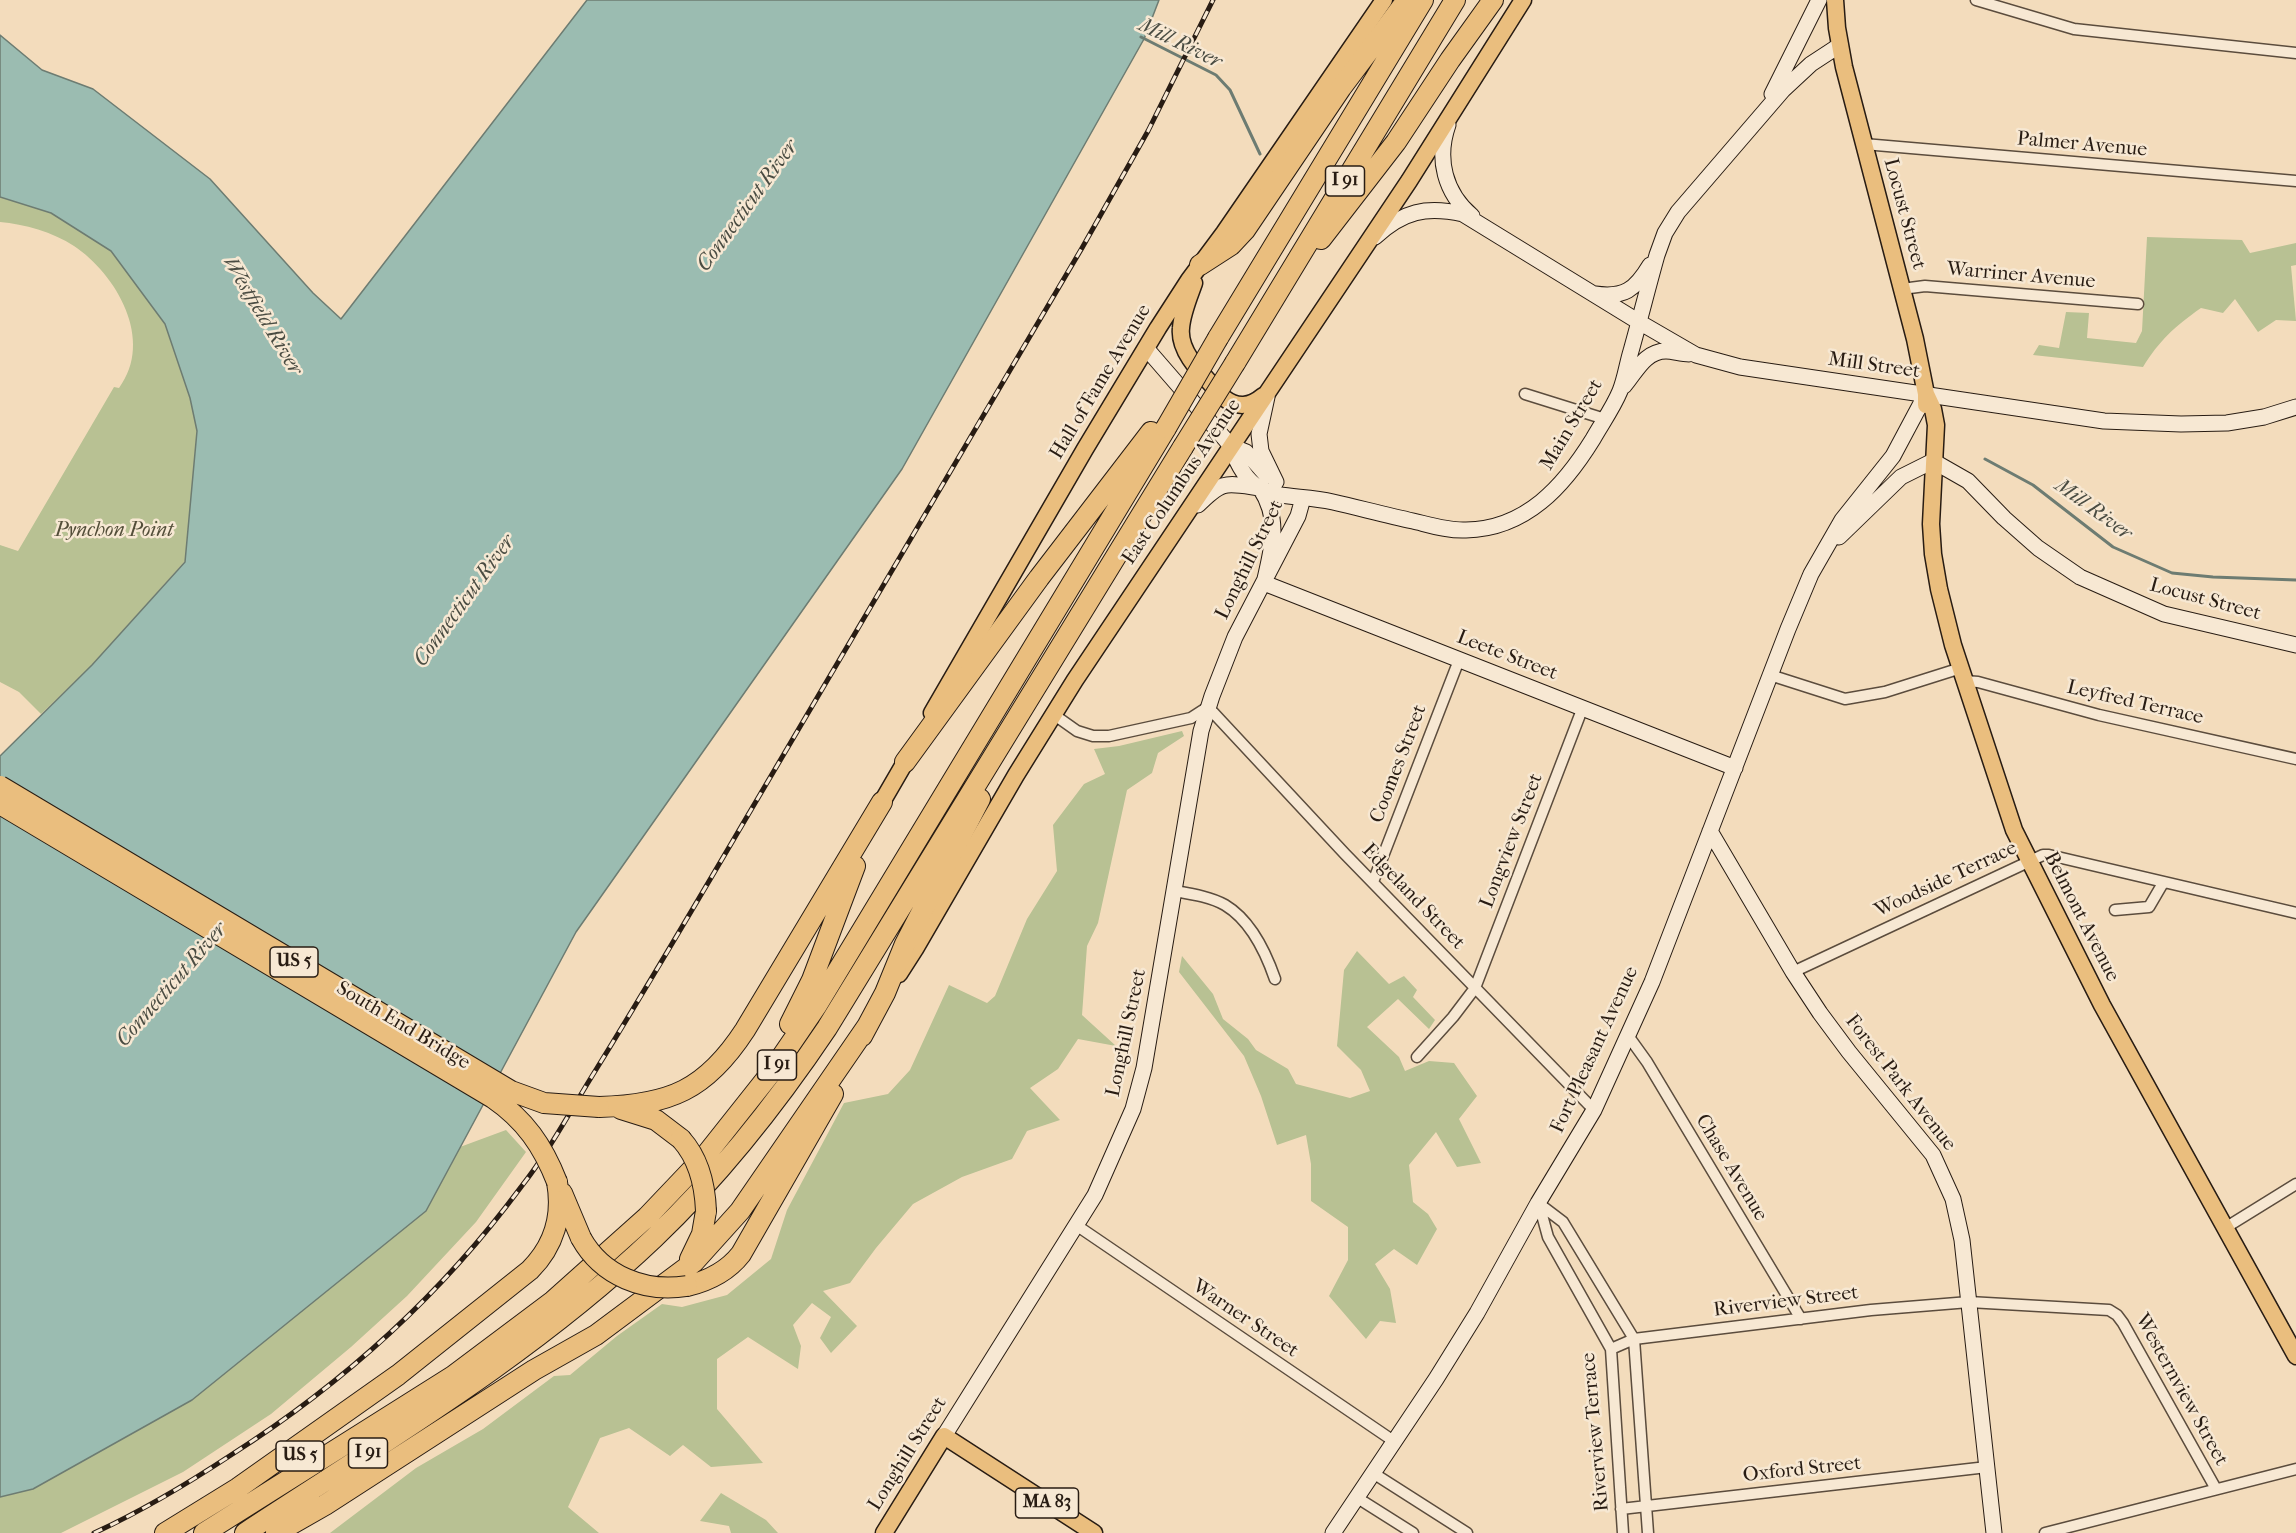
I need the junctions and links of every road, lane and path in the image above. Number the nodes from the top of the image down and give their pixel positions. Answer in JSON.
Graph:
{"nodes":[{"id":1,"x":1384,"y":0,"type":"edge"},
{"id":2,"x":1407,"y":0,"type":"edge"},
{"id":3,"x":1423,"y":0,"type":"edge"},
{"id":4,"x":1455,"y":0,"type":"edge"},
{"id":5,"x":1493,"y":0,"type":"edge"},
{"id":6,"x":1523,"y":0,"type":"edge"},
{"id":7,"x":1819,"y":0,"type":"edge"},
{"id":8,"x":1835,"y":0,"type":"edge"},
{"id":9,"x":1976,"y":0,"type":"edge"},
{"id":10,"x":1840,"y":45,"type":"junction"},
{"id":11,"x":2296,"y":53,"type":"edge"},
{"id":12,"x":1451,"y":114,"type":"junction"},
{"id":13,"x":1758,"y":117,"type":"junction"},
{"id":14,"x":1864,"y":144,"type":"junction"},
{"id":15,"x":2296,"y":181,"type":"edge"},
{"id":16,"x":1482,"y":224,"type":"junction"},
{"id":17,"x":1366,"y":245,"type":"junction"},
{"id":18,"x":1657,"y":255,"type":"junction"},
{"id":19,"x":1200,"y":265,"type":"junction"},
{"id":20,"x":1902,"y":290,"type":"junction"},
{"id":21,"x":1278,"y":292,"type":"junction"},
{"id":22,"x":1593,"y":294,"type":"junction"},
{"id":23,"x":2138,"y":304,"type":"dead end"},
{"id":24,"x":1639,"y":322,"type":"junction"},
{"id":25,"x":1146,"y":348,"type":"junction"},
{"id":26,"x":1696,"y":354,"type":"junction"},
{"id":27,"x":1620,"y":390,"type":"junction"},
{"id":28,"x":1268,"y":392,"type":"junction"},
{"id":29,"x":1525,"y":394,"type":"dead end"},
{"id":30,"x":1926,"y":394,"type":"junction"},
{"id":31,"x":2296,"y":407,"type":"edge"},
{"id":32,"x":1605,"y":418,"type":"junction"},
{"id":33,"x":1163,"y":424,"type":"junction"},
{"id":34,"x":1231,"y":446,"type":"junction"},
{"id":35,"x":1933,"y":461,"type":"junction"},
{"id":36,"x":1276,"y":482,"type":"junction"},
{"id":37,"x":1260,"y":488,"type":"junction"},
{"id":38,"x":1303,"y":498,"type":"junction"},
{"id":39,"x":1179,"y":524,"type":"junction"},
{"id":40,"x":1827,"y":550,"type":"junction"},
{"id":41,"x":1264,"y":583,"type":"junction"},
{"id":42,"x":2296,"y":645,"type":"edge"},
{"id":43,"x":1059,"y":651,"type":"junction"},
{"id":44,"x":1459,"y":660,"type":"junction"},
{"id":45,"x":1770,"y":675,"type":"junction"},
{"id":46,"x":1963,"y":675,"type":"junction"},
{"id":47,"x":1208,"y":707,"type":"junction"},
{"id":48,"x":1583,"y":707,"type":"junction"},
{"id":49,"x":1053,"y":714,"type":"junction"},
{"id":50,"x":2296,"y":759,"type":"edge"},
{"id":51,"x":905,"y":762,"type":"junction"},
{"id":52,"x":1735,"y":768,"type":"junction"},
{"id":53,"x":0,"y":786,"type":"edge"},
{"id":54,"x":882,"y":802,"type":"junction"},
{"id":55,"x":0,"y":804,"type":"edge"},
{"id":56,"x":1710,"y":831,"type":"junction"},
{"id":57,"x":2028,"y":861,"type":"junction"},
{"id":58,"x":1373,"y":882,"type":"junction"},
{"id":59,"x":2163,"y":883,"type":"junction"},
{"id":60,"x":1175,"y":891,"type":"junction"},
{"id":61,"x":2115,"y":910,"type":"dead end"},
{"id":62,"x":2296,"y":913,"type":"edge"},
{"id":63,"x":1793,"y":972,"type":"junction"},
{"id":64,"x":1275,"y":978,"type":"dead end"},
{"id":65,"x":1475,"y":988,"type":"junction"},
{"id":66,"x":885,"y":993,"type":"junction"},
{"id":67,"x":868,"y":1024,"type":"junction"},
{"id":68,"x":1629,"y":1037,"type":"junction"},
{"id":69,"x":1416,"y":1057,"type":"dead end"},
{"id":70,"x":603,"y":1107,"type":"junction"},
{"id":71,"x":1594,"y":1110,"type":"junction"},
{"id":72,"x":719,"y":1141,"type":"junction"},
{"id":73,"x":557,"y":1182,"type":"junction"},
{"id":74,"x":2296,"y":1184,"type":"edge"},
{"id":75,"x":1538,"y":1203,"type":"junction"},
{"id":76,"x":1076,"y":1226,"type":"junction"},
{"id":77,"x":2224,"y":1228,"type":"junction"},
{"id":78,"x":679,"y":1283,"type":"junction"},
{"id":79,"x":1969,"y":1302,"type":"junction"},
{"id":80,"x":1801,"y":1319,"type":"junction"},
{"id":81,"x":1634,"y":1339,"type":"junction"},
{"id":82,"x":1611,"y":1349,"type":"junction"},
{"id":83,"x":2296,"y":1356,"type":"edge"},
{"id":84,"x":398,"y":1375,"type":"junction"},
{"id":85,"x":944,"y":1436,"type":"junction"},
{"id":86,"x":424,"y":1442,"type":"junction"},
{"id":87,"x":1395,"y":1442,"type":"junction"},
{"id":88,"x":1987,"y":1467,"type":"junction"},
{"id":89,"x":2296,"y":1469,"type":"edge"},
{"id":90,"x":1373,"y":1473,"type":"junction"},
{"id":91,"x":2216,"y":1489,"type":"junction"},
{"id":92,"x":1356,"y":1497,"type":"junction"},
{"id":93,"x":1646,"y":1506,"type":"junction"},
{"id":94,"x":1621,"y":1509,"type":"junction"},
{"id":95,"x":165,"y":1533,"type":"edge"},
{"id":96,"x":198,"y":1533,"type":"edge"},
{"id":97,"x":204,"y":1533,"type":"edge"},
{"id":98,"x":244,"y":1533,"type":"edge"},
{"id":99,"x":276,"y":1533,"type":"edge"},
{"id":100,"x":306,"y":1533,"type":"edge"},
{"id":101,"x":884,"y":1533,"type":"edge"},
{"id":102,"x":1094,"y":1533,"type":"edge"},
{"id":103,"x":1333,"y":1533,"type":"edge"},
{"id":104,"x":1413,"y":1533,"type":"edge"},
{"id":105,"x":1467,"y":1533,"type":"edge"},
{"id":106,"x":1623,"y":1533,"type":"edge"},
{"id":107,"x":1647,"y":1533,"type":"edge"},
{"id":108,"x":1994,"y":1533,"type":"edge"},
{"id":109,"x":2044,"y":1533,"type":"edge"}],
"edges":[{"from":1,"to":19,"type":"main road","name":"Hall of Fame Avenue"},
{"from":2,"to":19,"type":"highway"},
{"from":3,"to":33,"type":"highway","number":"I 91","bridge":true},
{"from":4,"to":21,"type":"highway","number":"I 91"},
{"from":5,"to":21,"type":"highway"},
{"from":6,"to":12,"type":"main road","name":"East Columbus Avenue"},
{"from":7,"to":13,"type":"street","name":"Main Street"},
{"from":8,"to":10,"type":"main road"},
{"from":9,"to":11,"type":"street"},
{"from":10,"to":13,"type":"street","name":"Main Street"},
{"from":10,"to":14,"type":"main road","name":"Locust Street"},
{"from":12,"to":16,"type":"street","name":"Mill Street"},
{"from":12,"to":17,"type":"main road","name":"East Columbus Avenue"},
{"from":13,"to":18,"type":"street","name":"Main Street"},
{"from":14,"to":15,"type":"street","name":"Palmer Avenue"},
{"from":14,"to":20,"type":"main road","name":"Locust Street"},
{"from":16,"to":17,"type":"street","name":"Mill Street"},
{"from":16,"to":22,"type":"street","name":"Mill Street"},
{"from":17,"to":28,"type":"main road","name":"East Columbus Avenue"},
{"from":18,"to":22,"type":"street"},
{"from":18,"to":24,"type":"street","name":"Main Street"},
{"from":19,"to":25,"type":"main road","name":"Hall of Fame Avenue"},
{"from":19,"to":28,"type":"main road"},
{"from":20,"to":23,"type":"street","name":"Warriner Avenue"},
{"from":20,"to":30,"type":"main road","name":"Locust Street"},
{"from":21,"to":43,"type":"highway","number":"I 91","bridge":true},
{"from":22,"to":24,"type":"street","name":"Mill Street"},
{"from":24,"to":26,"type":"street","name":"Mill Street"},
{"from":24,"to":27,"type":"street","name":"Main Street"},
{"from":25,"to":34,"type":"street","name":"Main Street"},
{"from":25,"to":51,"type":"main road","name":"Hall of Fame Avenue"},
{"from":26,"to":27,"type":"street"},
{"from":26,"to":30,"type":"street","name":"Mill Street"},
{"from":27,"to":32,"type":"street","name":"Main Street"},
{"from":28,"to":34,"type":"main road","name":"East Columbus Avenue"},
{"from":28,"to":36,"type":"street"},
{"from":29,"to":32,"type":"street"},
{"from":30,"to":31,"type":"street","name":"Mill Street"},
{"from":30,"to":35,"type":"main road","name":"Locust Street"},
{"from":30,"to":40,"type":"street","name":"Fort Pleasant Avenue"},
{"from":32,"to":38,"type":"street","name":"Main Street"},
{"from":33,"to":51,"type":"highway"},
{"from":33,"to":72,"type":"highway","number":"I 91"},
{"from":34,"to":36,"type":"street","name":"Main Street"},
{"from":34,"to":37,"type":"street","name":"Main Street"},
{"from":34,"to":39,"type":"main road","name":"East Columbus Avenue"},
{"from":35,"to":40,"type":"street","name":"Fort Pleasant Avenue"},
{"from":35,"to":42,"type":"street","name":"Locust Street"},
{"from":35,"to":46,"type":"main road","name":"Belmont Avenue"},
{"from":36,"to":38,"type":"street","name":"Main Street"},
{"from":37,"to":38,"type":"street","name":"Main Street"},
{"from":37,"to":39,"type":"street"},
{"from":37,"to":41,"type":"street"},
{"from":38,"to":41,"type":"street","name":"Longhill Street"},
{"from":39,"to":49,"type":"main road","name":"East Columbus Avenue"},
{"from":40,"to":45,"type":"street","name":"Fort Pleasant Avenue"},
{"from":41,"to":44,"type":"street","name":"Leete Street"},
{"from":41,"to":47,"type":"street","name":"Longhill Street"},
{"from":43,"to":66,"type":"highway"},
{"from":43,"to":98,"type":"highway","number":"I 91"},
{"from":44,"to":48,"type":"street","name":"Leete Street"},
{"from":44,"to":58,"type":"street","name":"Coomes Street"},
{"from":45,"to":46,"type":"street"},
{"from":45,"to":52,"type":"street","name":"Fort Pleasant Avenue"},
{"from":46,"to":50,"type":"street","name":"Leyfred Terrace"},
{"from":46,"to":57,"type":"main road","name":"Belmont Avenue"},
{"from":47,"to":49,"type":"street"},
{"from":47,"to":58,"type":"street","name":"Edgeland Street"},
{"from":47,"to":60,"type":"street","name":"Longhill Street"},
{"from":48,"to":52,"type":"street","name":"Leete Street"},
{"from":48,"to":65,"type":"street","name":"Longview Street"},
{"from":49,"to":66,"type":"main road","name":"East Columbus Avenue"},
{"from":51,"to":54,"type":"main road","name":"Hall of Fame Avenue"},
{"from":52,"to":56,"type":"street","name":"Fort Pleasant Avenue"},
{"from":53,"to":70,"type":"highway","name":"South End Bridge","number":"US 5","bridge":true},
{"from":54,"to":70,"type":"highway"},
{"from":54,"to":72,"type":"highway"},
{"from":55,"to":73,"type":"highway","name":"South End Bridge","number":"US 5","bridge":true},
{"from":56,"to":63,"type":"street","name":"Forest Park Avenue"},
{"from":56,"to":68,"type":"street","name":"Fort Pleasant Avenue"},
{"from":57,"to":59,"type":"street","name":"Woodside Terrace"},
{"from":57,"to":63,"type":"street","name":"Woodside Terrace"},
{"from":57,"to":77,"type":"main road","name":"Belmont Avenue"},
{"from":58,"to":65,"type":"street","name":"Edgeland Street"},
{"from":59,"to":61,"type":"street"},
{"from":59,"to":62,"type":"street","name":"Woodside Terrace"},
{"from":60,"to":64,"type":"street"},
{"from":60,"to":76,"type":"street","name":"Longhill Street"},
{"from":63,"to":79,"type":"street","name":"Forest Park Avenue"},
{"from":65,"to":69,"type":"street","name":"Longview Street"},
{"from":65,"to":71,"type":"street","name":"Edgeland Street"},
{"from":66,"to":67,"type":"highway"},
{"from":67,"to":78,"type":"highway"},
{"from":67,"to":78,"type":"highway"},
{"from":68,"to":71,"type":"street","name":"Fort Pleasant Avenue"},
{"from":68,"to":80,"type":"street","name":"Chase Avenue"},
{"from":70,"to":78,"type":"highway","number":"US 5","bridge":true},
{"from":71,"to":75,"type":"street","name":"Fort Pleasant Avenue"},
{"from":72,"to":97,"type":"highway","number":"I 91"},
{"from":73,"to":78,"type":"highway","name":"South End Bridge","bridge":true},
{"from":73,"to":84,"type":"highway","number":"US 5"},
{"from":74,"to":77,"type":"street"},
{"from":75,"to":81,"type":"street"},
{"from":75,"to":82,"type":"street","name":"Riverview Terrace"},
{"from":75,"to":87,"type":"street","name":"Fort Pleasant Avenue"},
{"from":76,"to":85,"type":"street","name":"Longhill Street"},
{"from":76,"to":87,"type":"street","name":"Warner Street"},
{"from":77,"to":83,"type":"main road","name":"Belmont Avenue"},
{"from":78,"to":86,"type":"highway","number":"US 5"},
{"from":79,"to":80,"type":"street","name":"Riverview Street"},
{"from":79,"to":88,"type":"street","name":"Forest Park Avenue"},
{"from":79,"to":91,"type":"street","name":"Westernview Street"},
{"from":80,"to":81,"type":"street","name":"Riverview Street"},
{"from":81,"to":82,"type":"street","name":"Riverview Street"},
{"from":81,"to":93,"type":"street"},
{"from":82,"to":94,"type":"street","name":"Riverview Terrace"},
{"from":84,"to":95,"type":"highway"},
{"from":84,"to":96,"type":"highway","number":"US 5"},
{"from":85,"to":101,"type":"main road","name":"Longhill Street"},
{"from":85,"to":102,"type":"main road","number":"MA 83"},
{"from":86,"to":99,"type":"highway","number":"US 5"},
{"from":86,"to":100,"type":"highway"},
{"from":87,"to":90,"type":"street","name":"Fort Pleasant Avenue"},
{"from":88,"to":93,"type":"street","name":"Oxford Street"},
{"from":88,"to":108,"type":"street","name":"Forest Park Avenue"},
{"from":89,"to":91,"type":"street"},
{"from":90,"to":92,"type":"street","name":"Fort Pleasant Avenue"},
{"from":90,"to":105,"type":"street"},
{"from":91,"to":109,"type":"street"},
{"from":92,"to":103,"type":"street","name":"Fort Pleasant Avenue"},
{"from":92,"to":104,"type":"street"},
{"from":93,"to":94,"type":"street","name":"Oxford Street"},
{"from":93,"to":107,"type":"street"},
{"from":94,"to":106,"type":"street","name":"Riverview Terrace"}]}
